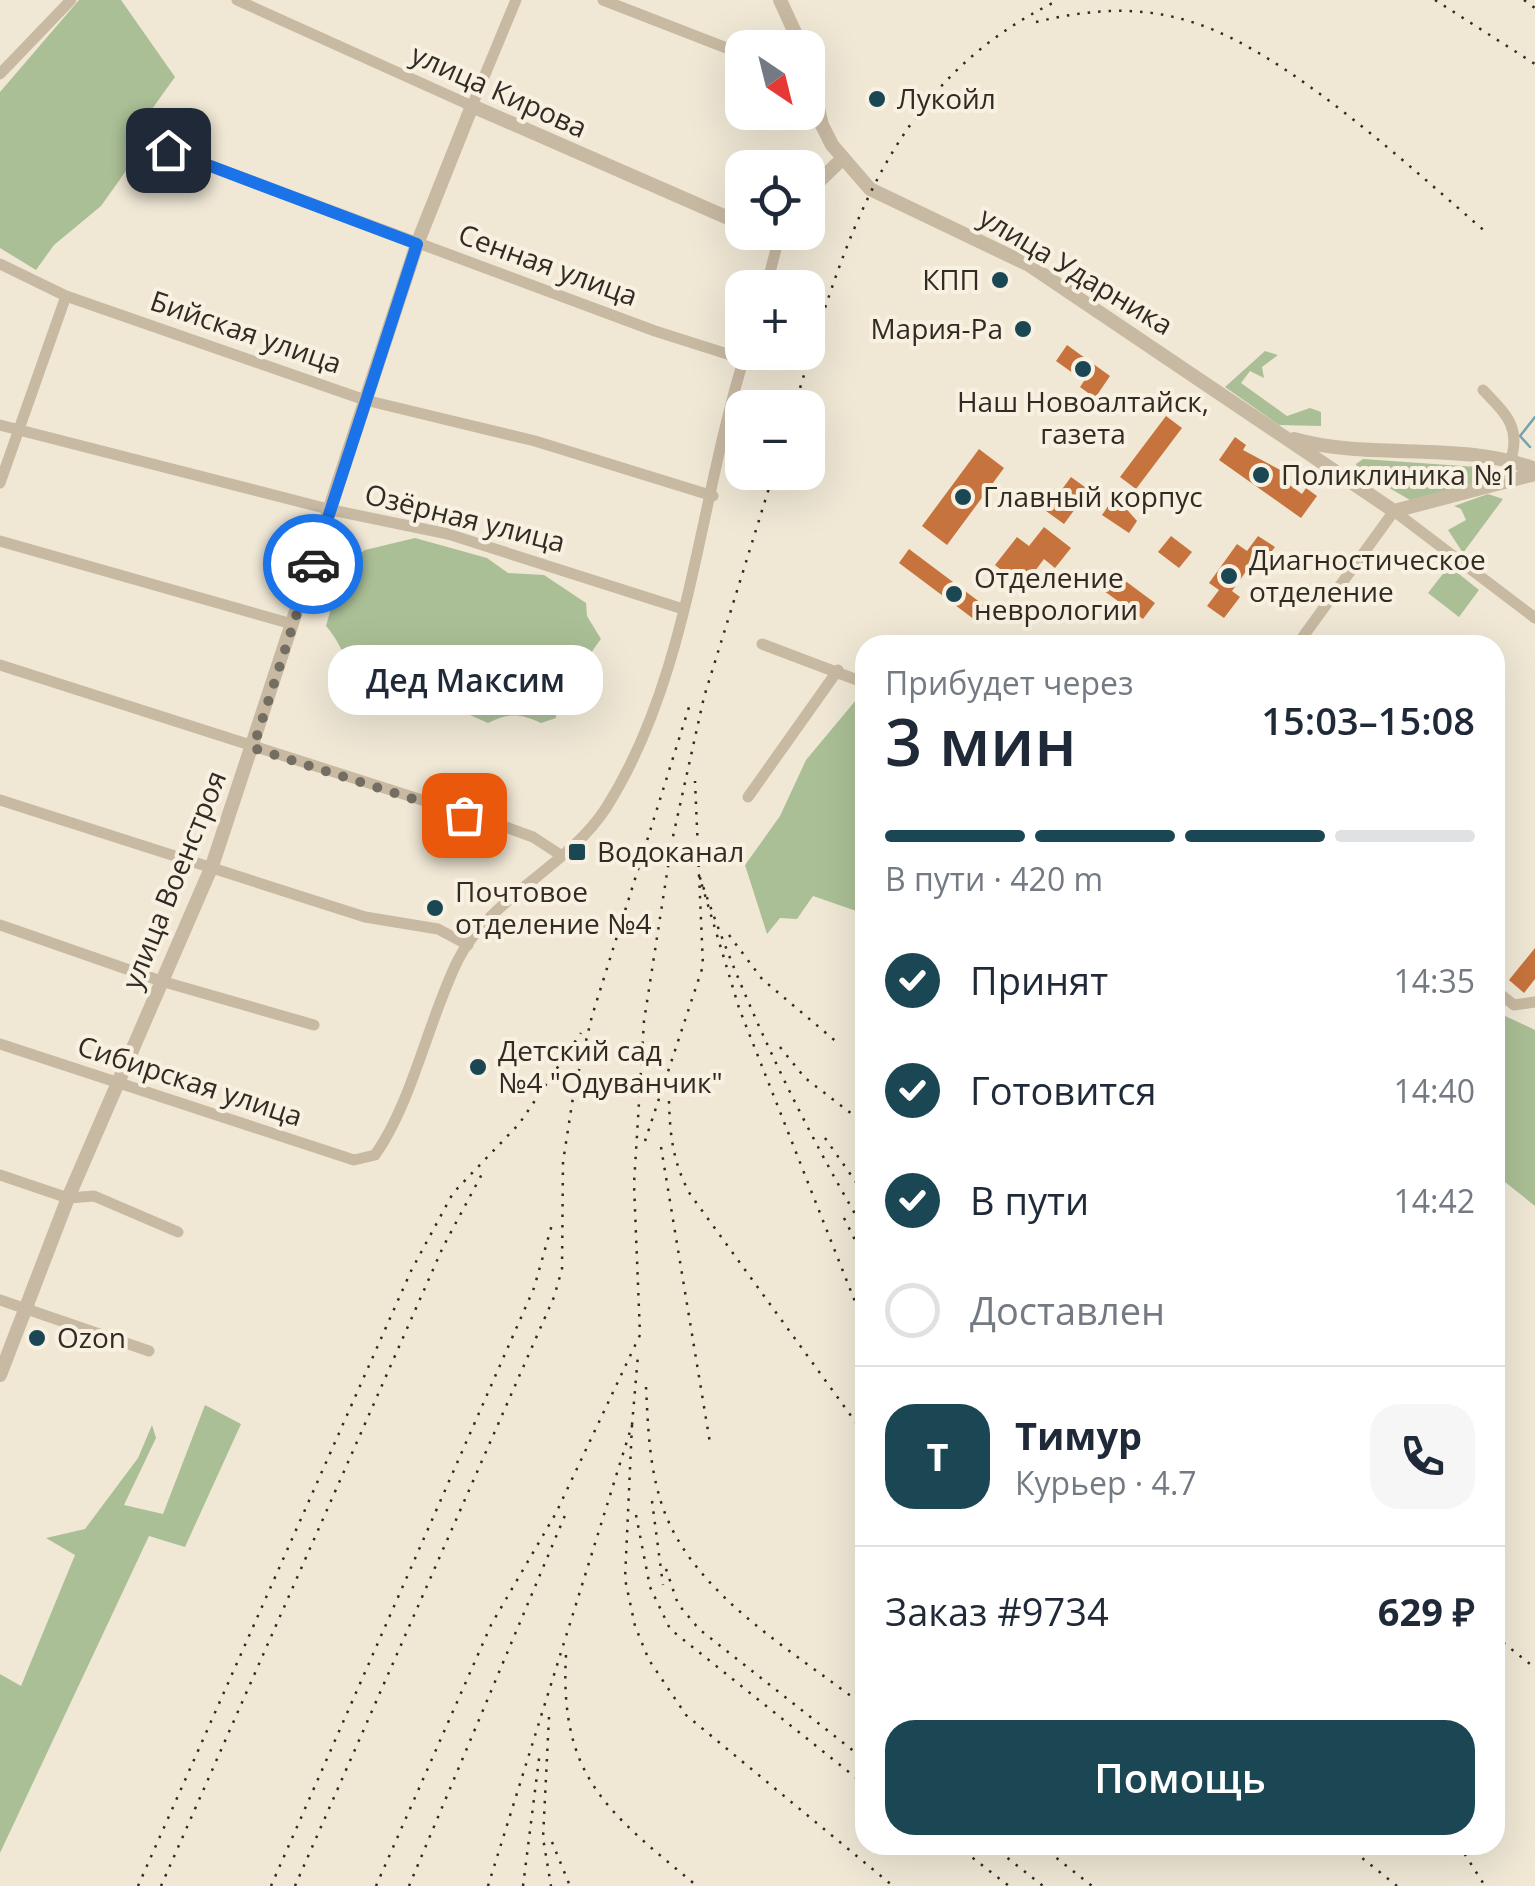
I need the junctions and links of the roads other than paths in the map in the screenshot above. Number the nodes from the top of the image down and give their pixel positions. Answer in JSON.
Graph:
{"nodes":[{"id":1,"x":70,"y":0,"type":"edge"},
{"id":2,"x":237,"y":0,"type":"edge"},
{"id":3,"x":516,"y":0,"type":"edge"},
{"id":4,"x":602,"y":0,"type":"edge"},
{"id":5,"x":780,"y":0,"type":"edge"},
{"id":6,"x":794,"y":30,"type":"edge"},
{"id":7,"x":725,"y":47,"type":"edge"},
{"id":8,"x":0,"y":74,"type":"edge"},
{"id":9,"x":472,"y":106,"type":"junction"},
{"id":10,"x":825,"y":130,"type":"edge"},
{"id":11,"x":168,"y":150,"type":"dead end"},
{"id":12,"x":841,"y":160,"type":"junction"},
{"id":13,"x":825,"y":176,"type":"edge"},
{"id":14,"x":725,"y":217,"type":"edge"},
{"id":15,"x":417,"y":244,"type":"junction"},
{"id":16,"x":0,"y":264,"type":"edge"},
{"id":17,"x":66,"y":296,"type":"junction"},
{"id":18,"x":725,"y":349,"type":"edge"},
{"id":19,"x":741,"y":370,"type":"edge"},
{"id":20,"x":1483,"y":390,"type":"dead end"},
{"id":21,"x":365,"y":400,"type":"junction"},
{"id":22,"x":0,"y":425,"type":"edge"},
{"id":23,"x":21,"y":431,"type":"junction"},
{"id":24,"x":1282,"y":436,"type":"junction"},
{"id":25,"x":1369,"y":450,"type":"junction"},
{"id":26,"x":1469,"y":457,"type":"junction"},
{"id":27,"x":1510,"y":462,"type":"junction"},
{"id":28,"x":1535,"y":472,"type":"edge"},
{"id":29,"x":0,"y":483,"type":"edge"},
{"id":30,"x":1353,"y":483,"type":"junction"},
{"id":31,"x":1475,"y":490,"type":"junction"},
{"id":32,"x":713,"y":496,"type":"junction"},
{"id":33,"x":332,"y":510,"type":"junction"},
{"id":34,"x":1394,"y":510,"type":"junction"},
{"id":35,"x":0,"y":541,"type":"edge"},
{"id":36,"x":683,"y":609,"type":"junction"},
{"id":37,"x":1535,"y":618,"type":"edge"},
{"id":38,"x":292,"y":624,"type":"junction"},
{"id":39,"x":1304,"y":635,"type":"edge"},
{"id":40,"x":762,"y":644,"type":"dead end"},
{"id":41,"x":0,"y":665,"type":"edge"},
{"id":42,"x":838,"y":670,"type":"junction"},
{"id":43,"x":855,"y":678,"type":"edge"},
{"id":44,"x":253,"y":748,"type":"junction"},
{"id":45,"x":748,"y":797,"type":"dead end"},
{"id":46,"x":0,"y":800,"type":"edge"},
{"id":47,"x":562,"y":856,"type":"junction"},
{"id":48,"x":212,"y":866,"type":"junction"},
{"id":49,"x":0,"y":924,"type":"edge"},
{"id":50,"x":468,"y":945,"type":"junction"},
{"id":51,"x":162,"y":981,"type":"junction"},
{"id":52,"x":1505,"y":998,"type":"edge"},
{"id":53,"x":1535,"y":1002,"type":"edge"},
{"id":54,"x":314,"y":1025,"type":"dead end"},
{"id":55,"x":0,"y":1044,"type":"edge"},
{"id":56,"x":118,"y":1085,"type":"junction"},
{"id":57,"x":0,"y":1175,"type":"edge"},
{"id":58,"x":68,"y":1198,"type":"junction"},
{"id":59,"x":178,"y":1232,"type":"dead end"},
{"id":60,"x":0,"y":1300,"type":"edge"},
{"id":61,"x":27,"y":1309,"type":"junction"},
{"id":62,"x":148,"y":1351,"type":"dead end"},
{"id":63,"x":0,"y":1375,"type":"edge"}],
"edges":[{"from":1,"to":8,"type":"street"},
{"from":2,"to":9,"type":"street","name":"улица Кирова"},
{"from":3,"to":9,"type":"street","name":"улица Военстроя"},
{"from":4,"to":7,"type":"street"},
{"from":5,"to":6,"type":"street"},
{"from":9,"to":14,"type":"street","name":"улица Кирова"},
{"from":9,"to":15,"type":"street","name":"улица Военстроя"},
{"from":10,"to":12,"type":"street"},
{"from":11,"to":15,"type":"street","name":"Сенная улица"},
{"from":12,"to":13,"type":"street"},
{"from":12,"to":24,"type":"street","name":"улица Ударника"},
{"from":15,"to":18,"type":"street","name":"Сенная улица"},
{"from":15,"to":21,"type":"street","name":"улица Военстроя"},
{"from":16,"to":17,"type":"street","name":"Бийская улица"},
{"from":17,"to":21,"type":"street","name":"Бийская улица"},
{"from":17,"to":23,"type":"street"},
{"from":19,"to":32,"type":"street"},
{"from":20,"to":27,"type":"street"},
{"from":21,"to":32,"type":"street","name":"Бийская улица"},
{"from":21,"to":33,"type":"street","name":"улица Военстроя"},
{"from":22,"to":23,"type":"street","name":"Озёрная улица"},
{"from":23,"to":29,"type":"street"},
{"from":23,"to":33,"type":"street","name":"Озёрная улица"},
{"from":24,"to":25,"type":"street","name":"улица Ударника"},
{"from":24,"to":30,"type":"street","name":"улица Ударника"},
{"from":25,"to":26,"type":"street","name":"улица Ударника"},
{"from":25,"to":30,"type":"street"},
{"from":26,"to":27,"type":"street","name":"улица Ударника"},
{"from":26,"to":31,"type":"street"},
{"from":27,"to":28,"type":"street","name":"улица Ударника"},
{"from":28,"to":31,"type":"street"},
{"from":30,"to":34,"type":"street","name":"улица Ударника"},
{"from":31,"to":34,"type":"street"},
{"from":32,"to":36,"type":"street"},
{"from":33,"to":36,"type":"street","name":"Озёрная улица"},
{"from":33,"to":38,"type":"street","name":"улица Военстроя"},
{"from":34,"to":37,"type":"street","name":"улица Ударника"},
{"from":34,"to":39,"type":"street"},
{"from":35,"to":38,"type":"street"},
{"from":36,"to":47,"type":"street"},
{"from":38,"to":44,"type":"street","name":"улица Военстроя"},
{"from":40,"to":42,"type":"street"},
{"from":41,"to":44,"type":"street"},
{"from":42,"to":43,"type":"street"},
{"from":42,"to":45,"type":"street"},
{"from":44,"to":47,"type":"street"},
{"from":44,"to":48,"type":"street","name":"улица Военстроя"},
{"from":46,"to":48,"type":"street"},
{"from":47,"to":50,"type":"street"},
{"from":48,"to":50,"type":"street"},
{"from":48,"to":51,"type":"street","name":"улица Военстроя"},
{"from":49,"to":51,"type":"street"},
{"from":50,"to":56,"type":"street","name":"Сибирская улица"},
{"from":51,"to":54,"type":"street"},
{"from":51,"to":56,"type":"street","name":"улица Военстроя"},
{"from":52,"to":53,"type":"street"},
{"from":55,"to":56,"type":"street","name":"Сибирская улица"},
{"from":56,"to":58,"type":"street","name":"улица Военстроя"},
{"from":57,"to":58,"type":"street"},
{"from":58,"to":59,"type":"street"},
{"from":58,"to":61,"type":"street","name":"улица Военстроя"},
{"from":60,"to":61,"type":"street"},
{"from":61,"to":62,"type":"street"},
{"from":61,"to":63,"type":"street","name":"улица Военстроя"}]}
